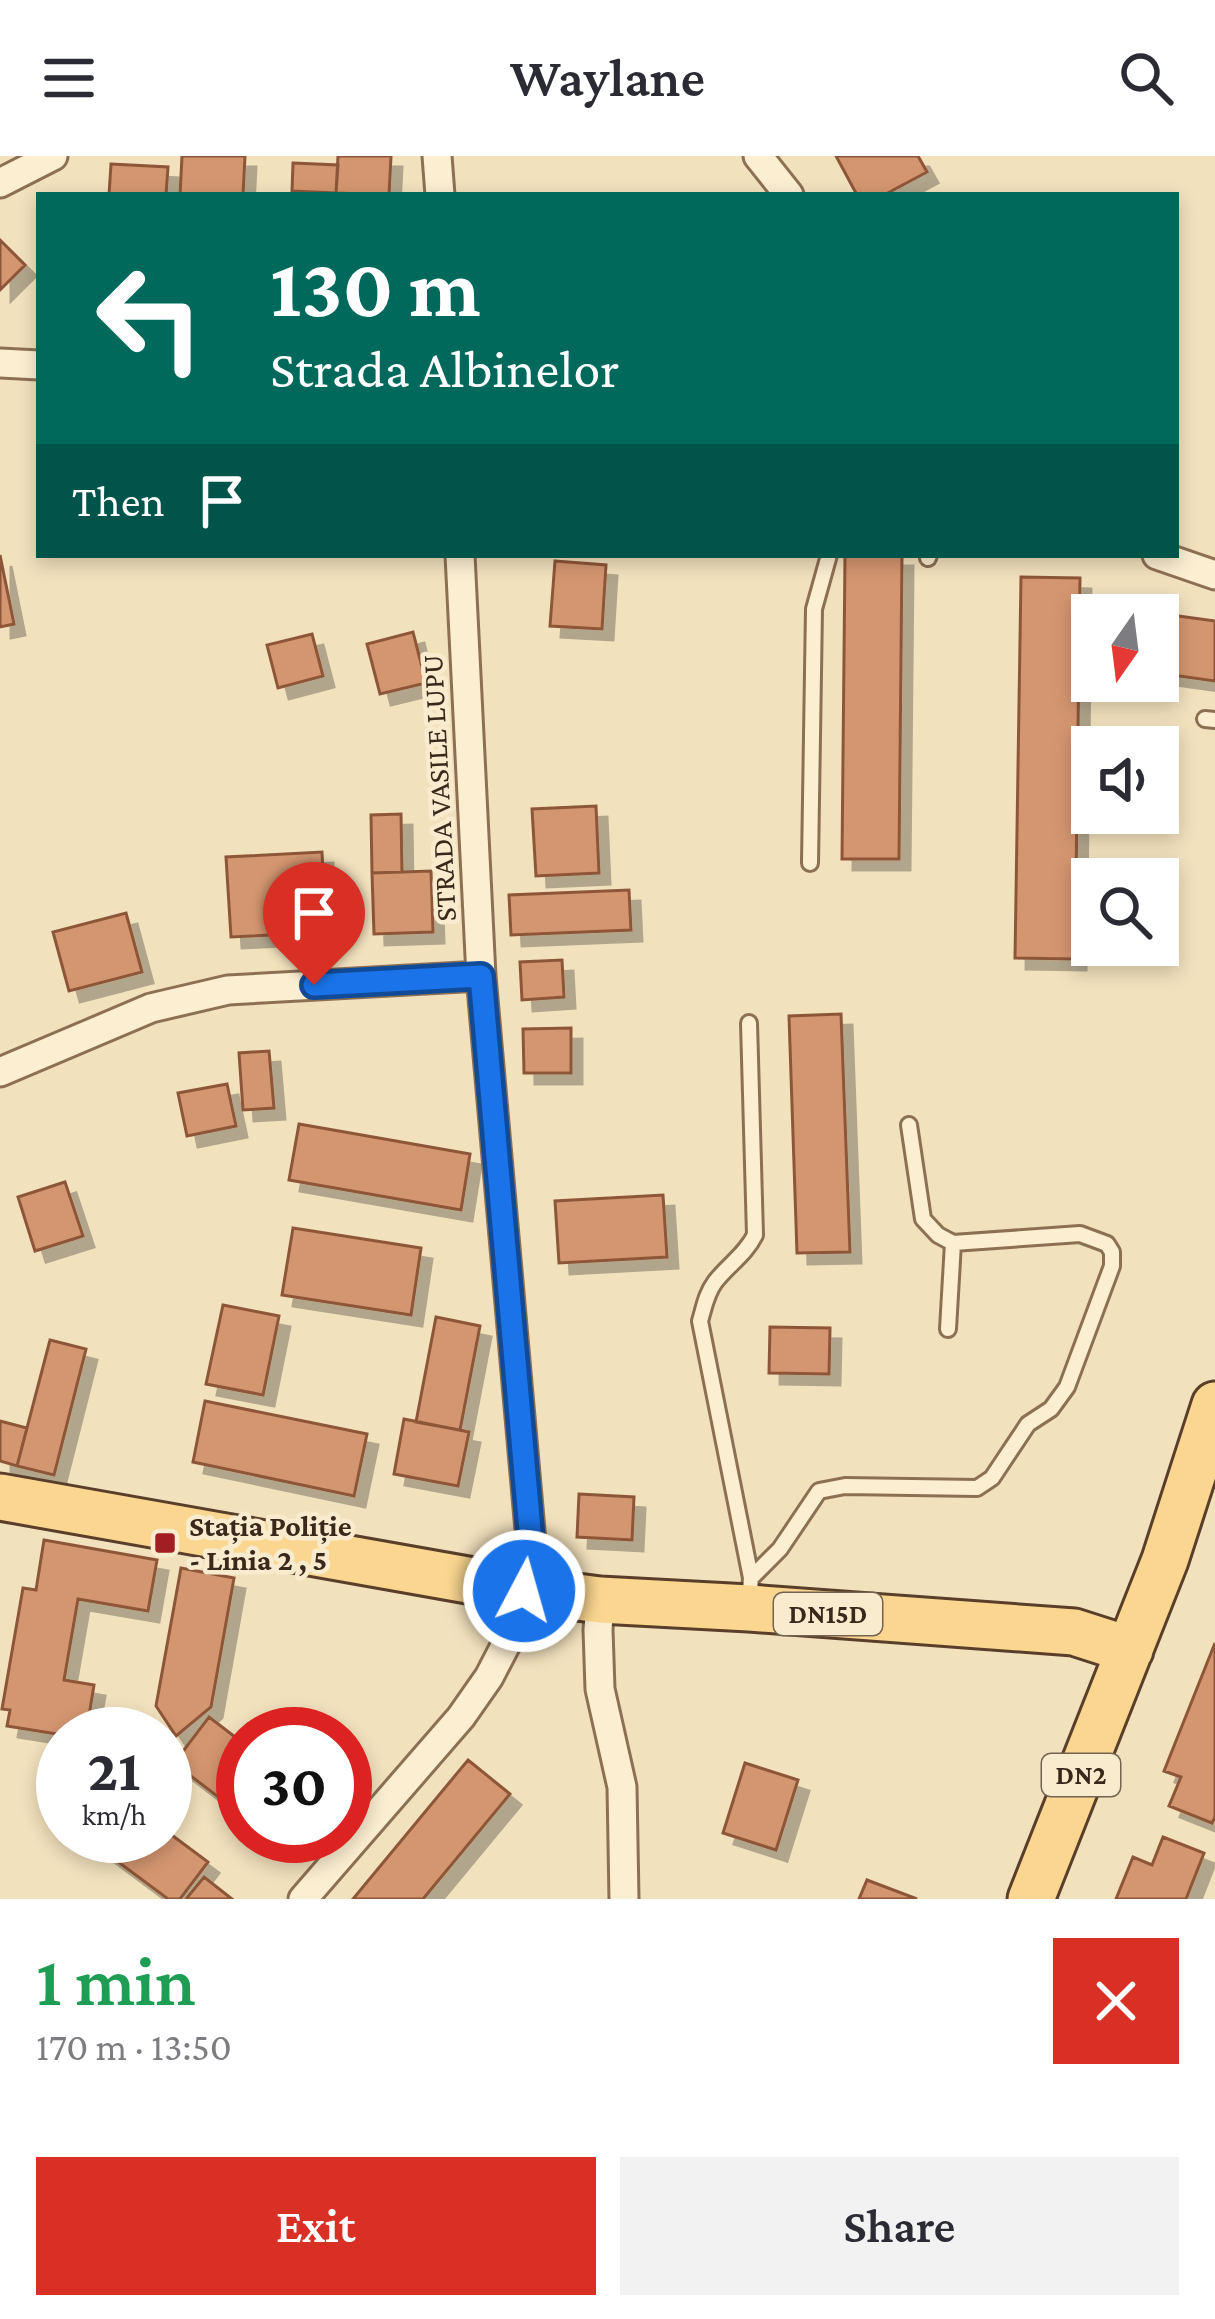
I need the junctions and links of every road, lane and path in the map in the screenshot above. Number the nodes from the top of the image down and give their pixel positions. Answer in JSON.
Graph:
{"nodes":[{"id":1,"x":53,"y":156,"type":"edge"},
{"id":2,"x":437,"y":156,"type":"edge"},
{"id":3,"x":758,"y":156,"type":"edge"},
{"id":4,"x":0,"y":183,"type":"edge"},
{"id":5,"x":440,"y":192,"type":"edge"},
{"id":6,"x":787,"y":192,"type":"edge"},
{"id":7,"x":0,"y":363,"type":"edge"},
{"id":8,"x":36,"y":365,"type":"edge"},
{"id":9,"x":460,"y":558,"type":"edge"},
{"id":10,"x":828,"y":558,"type":"edge"},
{"id":11,"x":1165,"y":558,"type":"edge"},
{"id":12,"x":1215,"y":575,"type":"edge"},
{"id":13,"x":810,"y":863,"type":"dead end"},
{"id":14,"x":481,"y":976,"type":"junction"},
{"id":15,"x":748,"y":1023,"type":"dead end"},
{"id":16,"x":0,"y":1072,"type":"edge"},
{"id":17,"x":909,"y":1125,"type":"dead end"},
{"id":18,"x":953,"y":1243,"type":"junction"},
{"id":19,"x":948,"y":1329,"type":"dead end"},
{"id":20,"x":1215,"y":1405,"type":"edge"},
{"id":21,"x":0,"y":1497,"type":"edge"},
{"id":22,"x":524,"y":1591,"type":"junction"},
{"id":23,"x":750,"y":1593,"type":"junction"},
{"id":24,"x":600,"y":1600,"type":"junction"},
{"id":25,"x":1130,"y":1650,"type":"junction"},
{"id":26,"x":303,"y":1899,"type":"edge"},
{"id":27,"x":624,"y":1899,"type":"edge"},
{"id":28,"x":1030,"y":1899,"type":"edge"}],
"edges":[{"from":1,"to":4,"type":"street"},
{"from":2,"to":5,"type":"street"},
{"from":3,"to":6,"type":"street"},
{"from":7,"to":8,"type":"street"},
{"from":9,"to":14,"type":"street","name":"STRADA VASILE LUPU"},
{"from":10,"to":13,"type":"lane"},
{"from":11,"to":12,"type":"street"},
{"from":14,"to":16,"type":"street"},
{"from":14,"to":22,"type":"street","name":"STRADA VASILE LUPU"},
{"from":15,"to":23,"type":"lane"},
{"from":17,"to":18,"type":"lane"},
{"from":18,"to":19,"type":"lane"},
{"from":18,"to":23,"type":"lane"},
{"from":20,"to":25,"type":"main road","number":"DN2"},
{"from":21,"to":22,"type":"main road","number":"DN15D"},
{"from":22,"to":24,"type":"main road","number":"DN15D"},
{"from":22,"to":26,"type":"street","name":"STRADA VASILE LUPU"},
{"from":23,"to":24,"type":"main road","number":"DN15D"},
{"from":23,"to":25,"type":"main road","number":"DN15D"},
{"from":24,"to":27,"type":"street"},
{"from":25,"to":28,"type":"main road","number":"DN2"}]}
